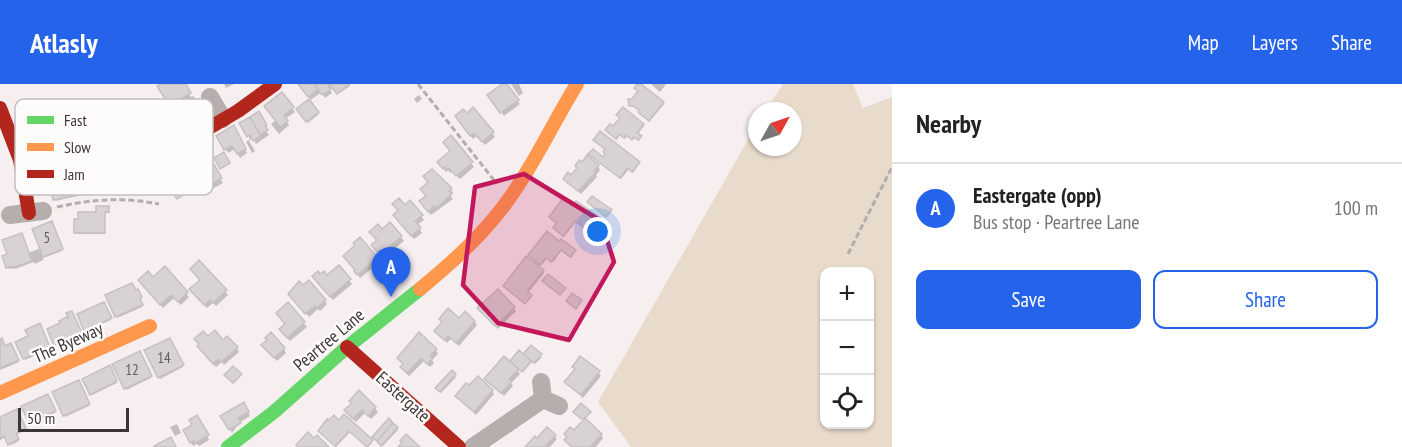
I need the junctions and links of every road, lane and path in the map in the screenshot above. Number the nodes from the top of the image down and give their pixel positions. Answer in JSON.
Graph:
{"nodes":[{"id":1,"x":275,"y":84,"type":"edge"},
{"id":2,"x":418,"y":84,"type":"edge"},
{"id":3,"x":577,"y":84,"type":"edge"},
{"id":4,"x":213,"y":102,"type":"edge"},
{"id":5,"x":0,"y":108,"type":"edge"},
{"id":6,"x":223,"y":119,"type":"junction"},
{"id":7,"x":213,"y":125,"type":"edge"},
{"id":8,"x":15,"y":147,"type":"edge"},
{"id":9,"x":892,"y":167,"type":"edge"},
{"id":10,"x":512,"y":194,"type":"junction"},
{"id":11,"x":25,"y":195,"type":"edge"},
{"id":12,"x":159,"y":204,"type":"dead end"},
{"id":13,"x":27,"y":213,"type":"joint"},
{"id":14,"x":848,"y":254,"type":"dead end"},
{"id":15,"x":150,"y":326,"type":"dead end"},
{"id":16,"x":347,"y":347,"type":"junction"},
{"id":17,"x":0,"y":393,"type":"edge"},
{"id":18,"x":548,"y":396,"type":"dead end"},
{"id":19,"x":228,"y":447,"type":"edge"},
{"id":20,"x":459,"y":447,"type":"edge"},
{"id":21,"x":473,"y":447,"type":"edge"}],
"edges":[{"from":1,"to":6,"type":"street"},
{"from":2,"to":10,"type":"path"},
{"from":3,"to":10,"type":"street","name":"Peartree Lane"},
{"from":4,"to":6,"type":"street"},
{"from":5,"to":8,"type":"street"},
{"from":6,"to":7,"type":"street"},
{"from":9,"to":14,"type":"path"},
{"from":10,"to":16,"type":"street","name":"Peartree Lane"},
{"from":11,"to":13,"type":"street"},
{"from":12,"to":13,"type":"path"},
{"from":15,"to":17,"type":"street","name":"The Byeway"},
{"from":16,"to":19,"type":"street","name":"Peartree Lane"},
{"from":16,"to":20,"type":"street","name":"Eastergate"},
{"from":18,"to":21,"type":"street"}]}
